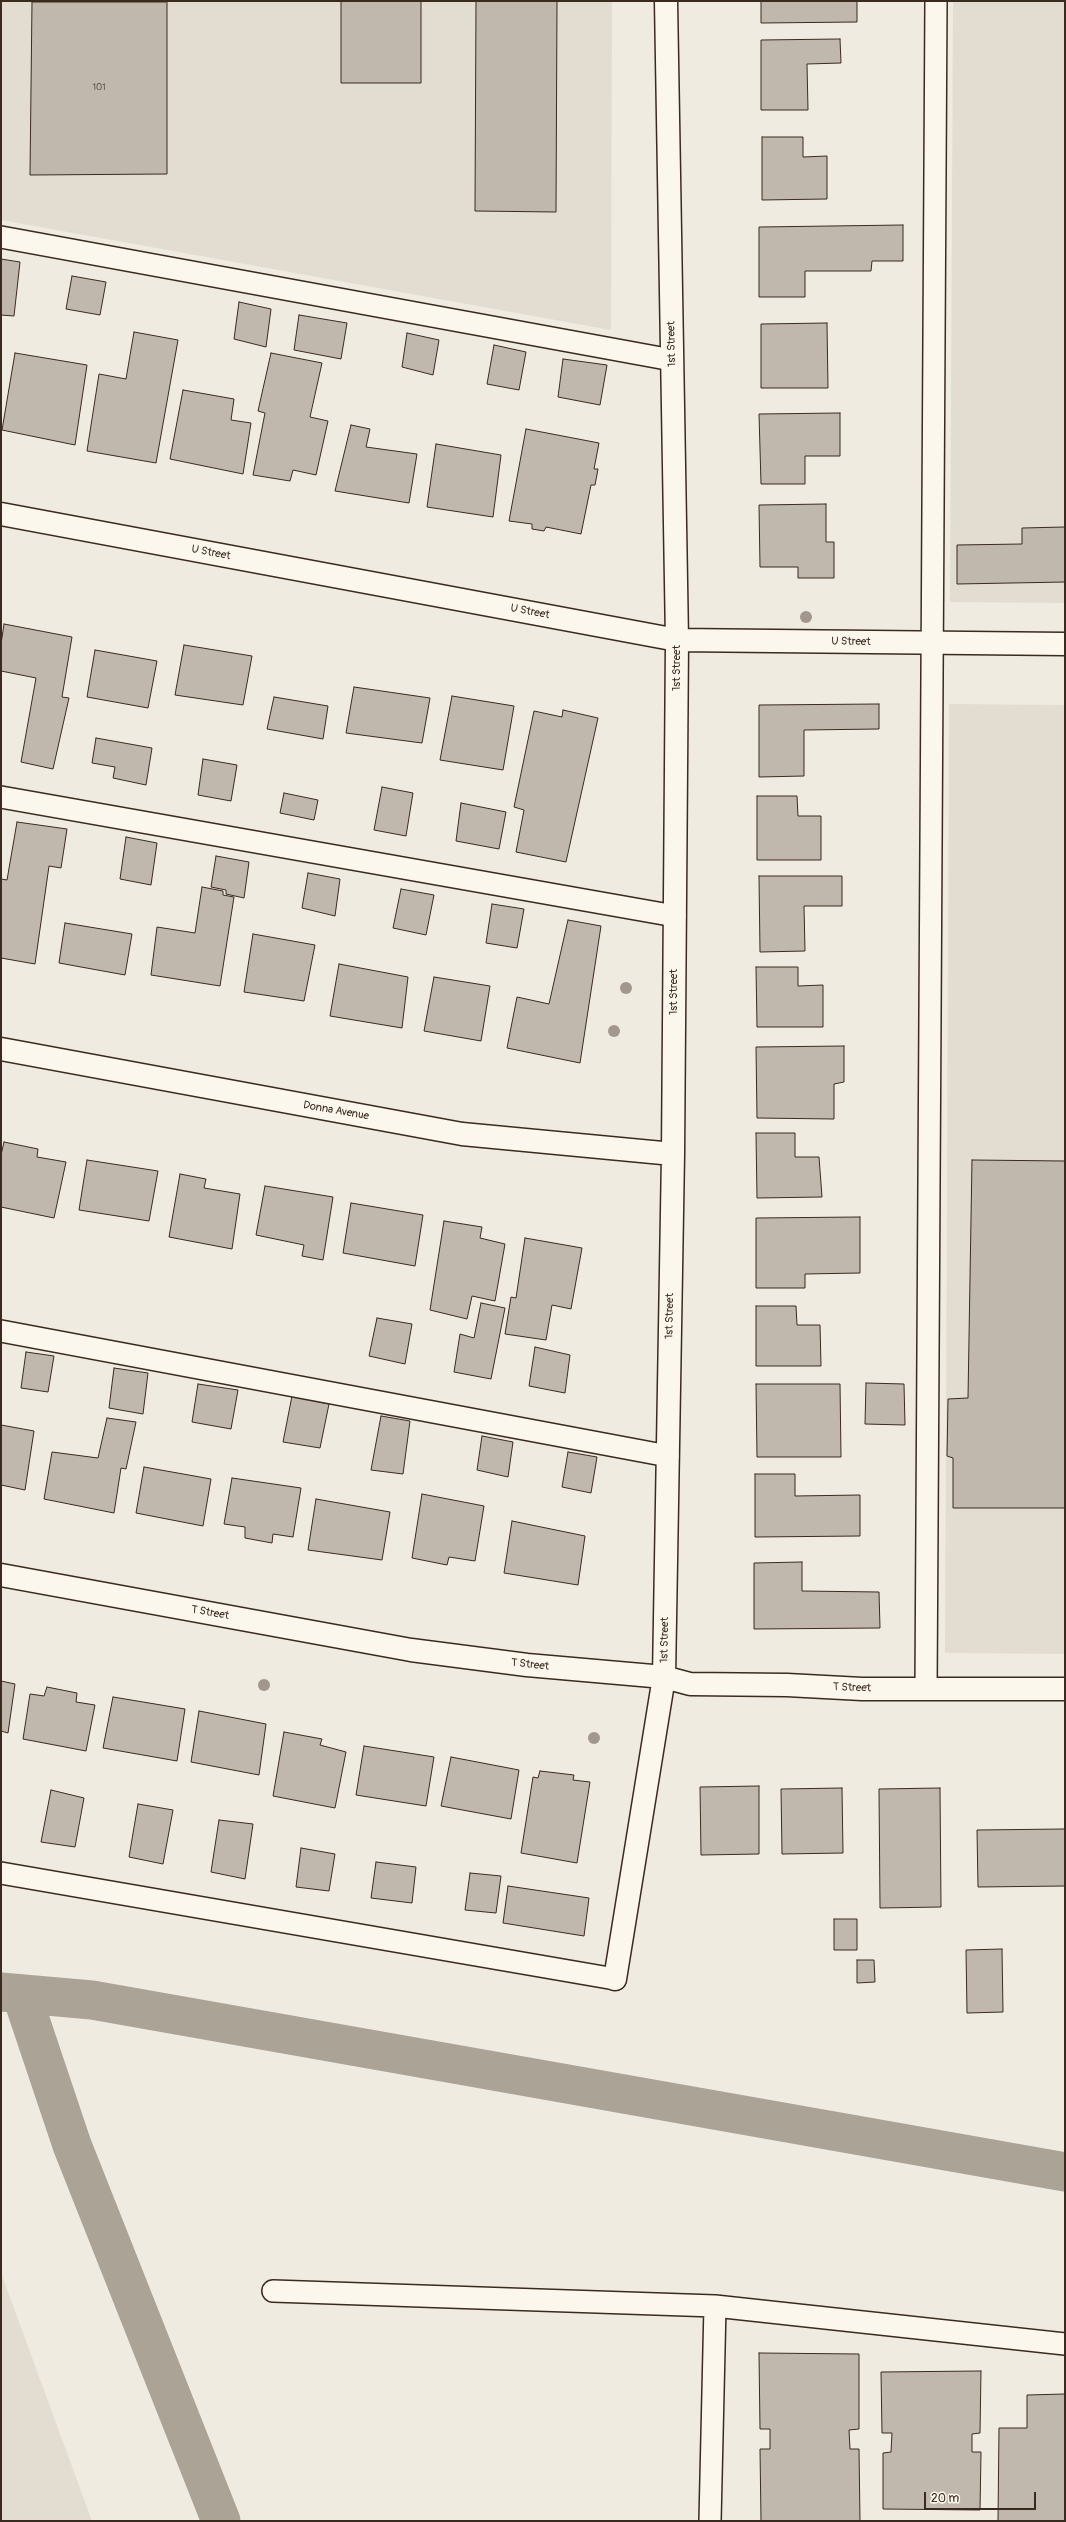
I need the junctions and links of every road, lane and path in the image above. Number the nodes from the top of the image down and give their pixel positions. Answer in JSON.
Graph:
{"nodes":[{"id":1,"x":666,"y":1,"type":"edge"},
{"id":2,"x":936,"y":1,"type":"edge"},
{"id":3,"x":1,"y":237,"type":"edge"},
{"id":4,"x":672,"y":360,"type":"junction"},
{"id":5,"x":1,"y":514,"type":"edge"},
{"id":6,"x":677,"y":640,"type":"junction"},
{"id":7,"x":932,"y":643,"type":"junction"},
{"id":8,"x":1065,"y":644,"type":"edge"},
{"id":9,"x":1,"y":797,"type":"edge"},
{"id":10,"x":675,"y":916,"type":"junction"},
{"id":11,"x":1,"y":1049,"type":"edge"},
{"id":12,"x":673,"y":1154,"type":"junction"},
{"id":13,"x":1,"y":1331,"type":"edge"},
{"id":14,"x":668,"y":1456,"type":"junction"},
{"id":15,"x":1,"y":1575,"type":"edge"},
{"id":16,"x":664,"y":1677,"type":"junction"},
{"id":17,"x":926,"y":1689,"type":"junction"},
{"id":18,"x":1065,"y":1689,"type":"edge"},
{"id":19,"x":1,"y":1873,"type":"edge"},
{"id":20,"x":615,"y":1980,"type":"joint"},
{"id":21,"x":273,"y":2291,"type":"dead end"},
{"id":22,"x":715,"y":2306,"type":"junction"},
{"id":23,"x":1065,"y":2344,"type":"edge"},
{"id":24,"x":710,"y":2521,"type":"edge"}],
"edges":[{"from":1,"to":4,"type":"street","name":"1st Street"},
{"from":2,"to":7,"type":"lane"},
{"from":3,"to":4,"type":"lane"},
{"from":4,"to":6,"type":"street","name":"1st Street"},
{"from":5,"to":6,"type":"street","name":"U Street"},
{"from":6,"to":7,"type":"street","name":"U Street"},
{"from":6,"to":10,"type":"street","name":"1st Street"},
{"from":7,"to":8,"type":"street","name":"U Street"},
{"from":7,"to":17,"type":"lane"},
{"from":9,"to":10,"type":"lane"},
{"from":10,"to":12,"type":"street","name":"1st Street"},
{"from":11,"to":12,"type":"street","name":"Donna Avenue"},
{"from":12,"to":14,"type":"street","name":"1st Street"},
{"from":13,"to":14,"type":"lane"},
{"from":14,"to":16,"type":"street","name":"1st Street"},
{"from":15,"to":16,"type":"street","name":"T Street"},
{"from":16,"to":17,"type":"street","name":"T Street"},
{"from":16,"to":20,"type":"street","name":"1st Street"},
{"from":17,"to":18,"type":"street","name":"T Street"},
{"from":19,"to":20,"type":"lane"},
{"from":21,"to":22,"type":"lane"},
{"from":22,"to":23,"type":"lane"},
{"from":22,"to":24,"type":"lane"}]}
